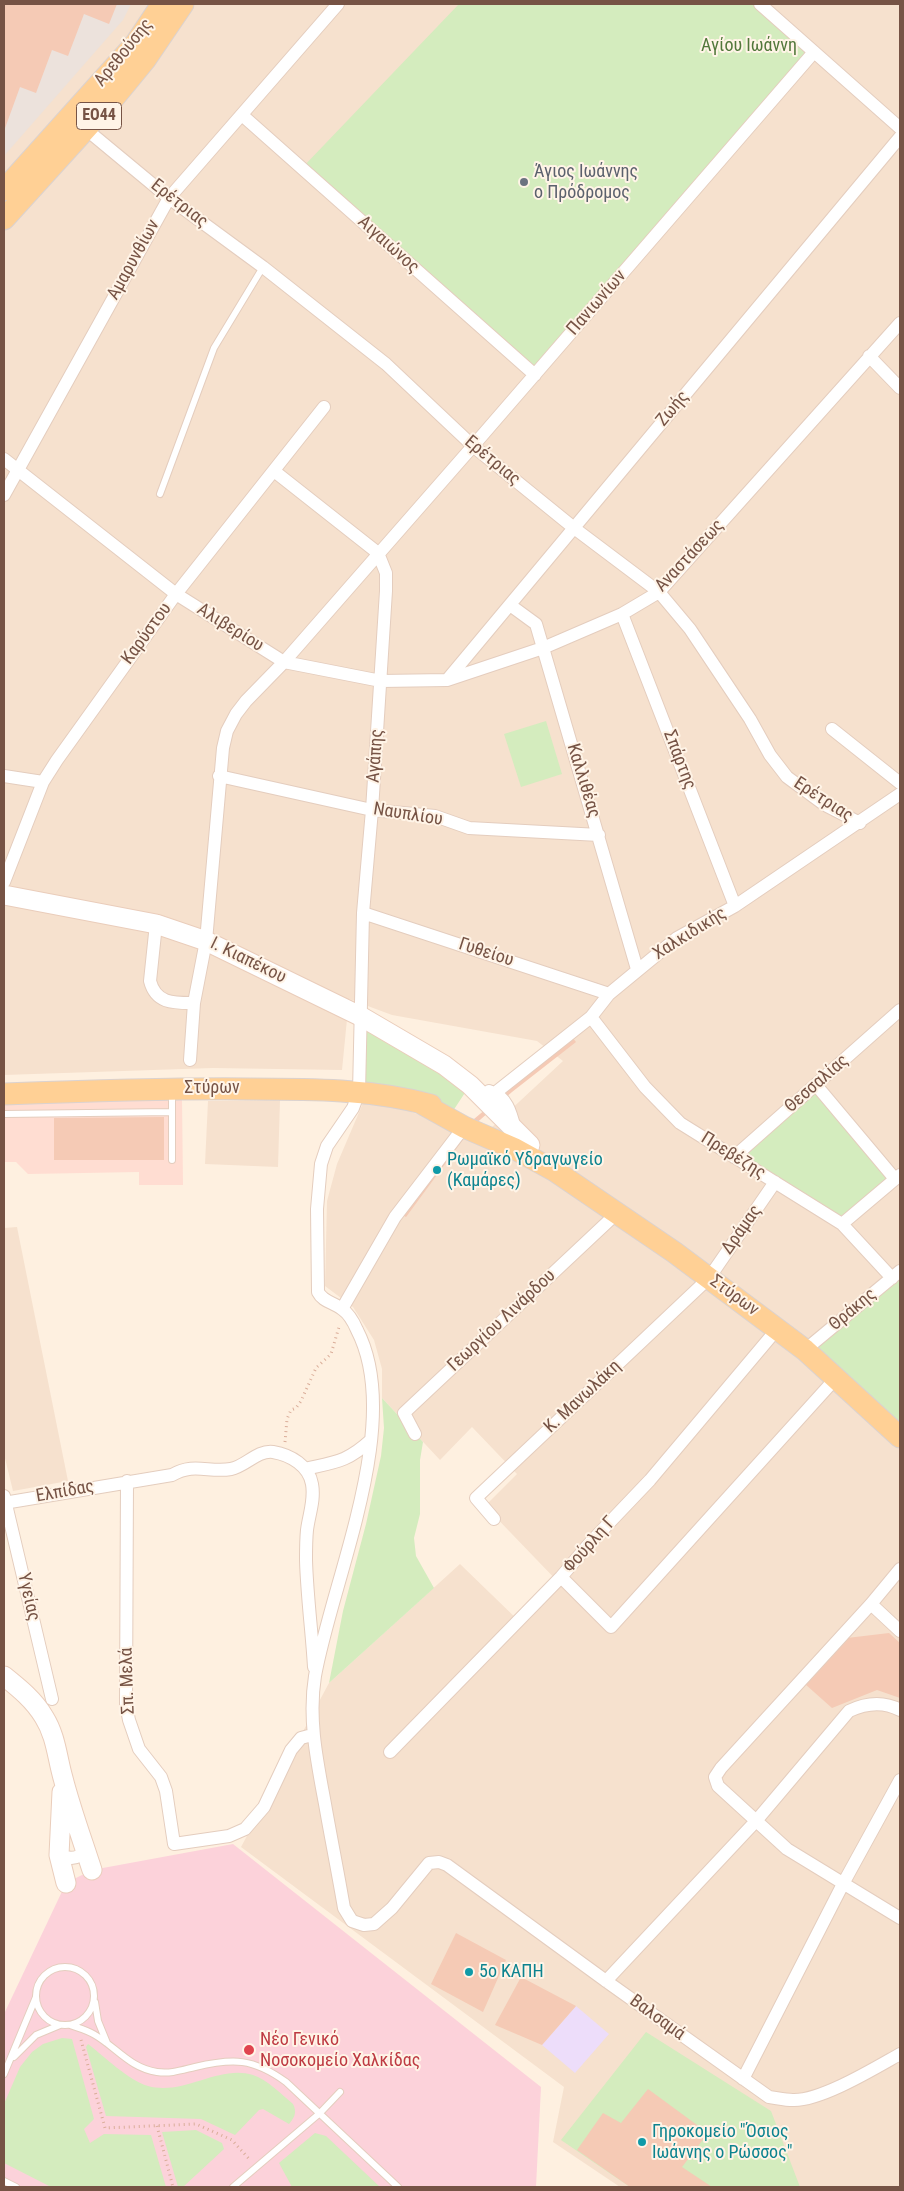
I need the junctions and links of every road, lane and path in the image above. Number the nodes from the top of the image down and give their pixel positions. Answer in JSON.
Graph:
{"nodes":[{"id":1,"x":162,"y":4,"type":"edge"},
{"id":2,"x":183,"y":4,"type":"edge"},
{"id":3,"x":338,"y":4,"type":"edge"},
{"id":4,"x":760,"y":4,"type":"edge"},
{"id":5,"x":814,"y":52,"type":"junction"},
{"id":6,"x":242,"y":115,"type":"junction"},
{"id":7,"x":900,"y":128,"type":"edge"},
{"id":8,"x":86,"y":130,"type":"junction"},
{"id":9,"x":900,"y":137,"type":"edge"},
{"id":10,"x":4,"y":190,"type":"edge"},
{"id":11,"x":169,"y":198,"type":"junction"},
{"id":12,"x":4,"y":219,"type":"edge"},
{"id":13,"x":263,"y":268,"type":"junction"},
{"id":14,"x":900,"y":323,"type":"edge"},
{"id":15,"x":869,"y":356,"type":"junction"},
{"id":16,"x":534,"y":375,"type":"junction"},
{"id":17,"x":900,"y":388,"type":"edge"},
{"id":18,"x":324,"y":407,"type":"dead end"},
{"id":19,"x":473,"y":446,"type":"junction"},
{"id":20,"x":4,"y":458,"type":"edge"},
{"id":21,"x":17,"y":471,"type":"junction"},
{"id":22,"x":274,"y":471,"type":"junction"},
{"id":23,"x":160,"y":494,"type":"dead end"},
{"id":24,"x":4,"y":495,"type":"edge"},
{"id":25,"x":574,"y":528,"type":"junction"},
{"id":26,"x":378,"y":553,"type":"junction"},
{"id":27,"x":659,"y":592,"type":"junction"},
{"id":28,"x":176,"y":594,"type":"junction"},
{"id":29,"x":510,"y":605,"type":"junction"},
{"id":30,"x":622,"y":614,"type":"junction"},
{"id":31,"x":543,"y":648,"type":"junction"},
{"id":32,"x":284,"y":662,"type":"junction"},
{"id":33,"x":447,"y":680,"type":"junction"},
{"id":34,"x":381,"y":681,"type":"junction"},
{"id":35,"x":832,"y":729,"type":"dead end"},
{"id":36,"x":4,"y":776,"type":"edge"},
{"id":37,"x":219,"y":776,"type":"junction"},
{"id":38,"x":43,"y":782,"type":"junction"},
{"id":39,"x":900,"y":783,"type":"edge"},
{"id":40,"x":900,"y":794,"type":"edge"},
{"id":41,"x":372,"y":810,"type":"junction"},
{"id":42,"x":860,"y":823,"type":"junction"},
{"id":43,"x":599,"y":835,"type":"junction"},
{"id":44,"x":4,"y":882,"type":"edge"},
{"id":45,"x":4,"y":895,"type":"edge"},
{"id":46,"x":735,"y":906,"type":"junction"},
{"id":47,"x":363,"y":913,"type":"junction"},
{"id":48,"x":156,"y":924,"type":"junction"},
{"id":49,"x":206,"y":941,"type":"junction"},
{"id":50,"x":637,"y":969,"type":"junction"},
{"id":51,"x":609,"y":994,"type":"junction"},
{"id":52,"x":194,"y":1003,"type":"junction"},
{"id":53,"x":900,"y":1010,"type":"edge"},
{"id":54,"x":362,"y":1017,"type":"junction"},
{"id":55,"x":591,"y":1017,"type":"junction"},
{"id":56,"x":190,"y":1060,"type":"dead end"},
{"id":57,"x":470,"y":1085,"type":"junction"},
{"id":58,"x":816,"y":1085,"type":"junction"},
{"id":59,"x":172,"y":1088,"type":"junction"},
{"id":60,"x":359,"y":1092,"type":"junction"},
{"id":61,"x":495,"y":1093,"type":"junction"},
{"id":62,"x":4,"y":1094,"type":"edge"},
{"id":63,"x":419,"y":1102,"type":"junction"},
{"id":64,"x":172,"y":1112,"type":"junction"},
{"id":65,"x":5,"y":1115,"type":"edge"},
{"id":66,"x":464,"y":1127,"type":"junction"},
{"id":67,"x":515,"y":1129,"type":"junction"},
{"id":68,"x":530,"y":1145,"type":"junction"},
{"id":69,"x":734,"y":1157,"type":"junction"},
{"id":70,"x":172,"y":1160,"type":"dead end"},
{"id":71,"x":555,"y":1171,"type":"junction"},
{"id":72,"x":897,"y":1177,"type":"edge"},
{"id":73,"x":775,"y":1182,"type":"junction"},
{"id":74,"x":616,"y":1214,"type":"junction"},
{"id":75,"x":842,"y":1224,"type":"junction"},
{"id":76,"x":896,"y":1274,"type":"edge"},
{"id":77,"x":709,"y":1278,"type":"junction"},
{"id":78,"x":342,"y":1309,"type":"junction"},
{"id":79,"x":351,"y":1320,"type":"junction"},
{"id":80,"x":778,"y":1328,"type":"junction"},
{"id":81,"x":805,"y":1350,"type":"junction"},
{"id":82,"x":836,"y":1378,"type":"junction"},
{"id":83,"x":415,"y":1434,"type":"dead end"},
{"id":84,"x":900,"y":1437,"type":"edge"},
{"id":85,"x":371,"y":1440,"type":"junction"},
{"id":86,"x":284,"y":1455,"type":"junction"},
{"id":87,"x":306,"y":1469,"type":"junction"},
{"id":88,"x":127,"y":1481,"type":"junction"},
{"id":89,"x":4,"y":1500,"type":"edge"},
{"id":90,"x":494,"y":1519,"type":"dead end"},
{"id":91,"x":900,"y":1569,"type":"edge"},
{"id":92,"x":561,"y":1577,"type":"junction"},
{"id":93,"x":871,"y":1604,"type":"junction"},
{"id":94,"x":900,"y":1631,"type":"edge"},
{"id":95,"x":4,"y":1676,"type":"edge"},
{"id":96,"x":315,"y":1677,"type":"junction"},
{"id":97,"x":52,"y":1698,"type":"dead end"},
{"id":98,"x":900,"y":1710,"type":"edge"},
{"id":99,"x":312,"y":1735,"type":"junction"},
{"id":100,"x":390,"y":1752,"type":"dead end"},
{"id":101,"x":62,"y":1776,"type":"junction"},
{"id":102,"x":900,"y":1780,"type":"edge"},
{"id":103,"x":756,"y":1821,"type":"junction"},
{"id":104,"x":85,"y":1850,"type":"junction"},
{"id":105,"x":59,"y":1855,"type":"junction"},
{"id":106,"x":92,"y":1870,"type":"dead end"},
{"id":107,"x":844,"y":1882,"type":"junction"},
{"id":108,"x":66,"y":1883,"type":"dead end"},
{"id":109,"x":900,"y":1918,"type":"edge"},
{"id":110,"x":606,"y":1981,"type":"junction"},
{"id":111,"x":36,"y":1996,"type":"junction"},
{"id":112,"x":95,"y":1996,"type":"junction"},
{"id":113,"x":60,"y":2025,"type":"junction"},
{"id":114,"x":70,"y":2025,"type":"junction"},
{"id":115,"x":80,"y":2035,"type":"dead end"},
{"id":116,"x":108,"y":2044,"type":"junction"},
{"id":117,"x":900,"y":2054,"type":"edge"},
{"id":118,"x":9,"y":2064,"type":"junction"},
{"id":119,"x":4,"y":2074,"type":"edge"},
{"id":120,"x":743,"y":2079,"type":"junction"},
{"id":121,"x":340,"y":2092,"type":"dead end"},
{"id":122,"x":320,"y":2114,"type":"junction"},
{"id":123,"x":157,"y":2126,"type":"junction"},
{"id":124,"x":250,"y":2160,"type":"dead end"},
{"id":125,"x":4,"y":2181,"type":"edge"},
{"id":126,"x":16,"y":2187,"type":"edge"},
{"id":127,"x":173,"y":2187,"type":"edge"},
{"id":128,"x":233,"y":2187,"type":"edge"},
{"id":129,"x":398,"y":2187,"type":"edge"}],
"edges":[{"from":1,"to":10,"type":"main road","name":"Αρεθούσης","number":"ΕΟ44"},
{"from":2,"to":8,"type":"main road","name":"Αρεθούσης","number":"ΕΟ44"},
{"from":3,"to":6,"type":"street","name":"Αμαρυνθίων"},
{"from":4,"to":5,"type":"street"},
{"from":5,"to":7,"type":"street"},
{"from":5,"to":16,"type":"street","name":"Πανιωνίων"},
{"from":6,"to":11,"type":"street","name":"Αμαρυνθίων"},
{"from":6,"to":16,"type":"street","name":"Αιγαιώνος"},
{"from":8,"to":11,"type":"street","name":"Ερέτριας"},
{"from":8,"to":12,"type":"main road","name":"Αρεθούσης","number":"ΕΟ44"},
{"from":9,"to":25,"type":"street","name":"Ζωής"},
{"from":11,"to":13,"type":"street","name":"Ερέτριας"},
{"from":11,"to":21,"type":"street","name":"Αμαρυνθίων"},
{"from":13,"to":19,"type":"street","name":"Ερέτριας"},
{"from":13,"to":23,"type":"lane"},
{"from":14,"to":15,"type":"street","name":"Αναστάσεως"},
{"from":15,"to":17,"type":"street"},
{"from":15,"to":27,"type":"street","name":"Αναστάσεως"},
{"from":16,"to":19,"type":"street","name":"Πανιωνίων"},
{"from":18,"to":22,"type":"street","name":"Καρύστου"},
{"from":19,"to":25,"type":"street","name":"Ερέτριας"},
{"from":19,"to":26,"type":"street","name":"Πανιωνίων"},
{"from":20,"to":21,"type":"street","name":"Αλιβερίου"},
{"from":21,"to":24,"type":"street","name":"Αμαρυνθίων"},
{"from":21,"to":28,"type":"street","name":"Αλιβερίου"},
{"from":22,"to":26,"type":"street"},
{"from":22,"to":28,"type":"street","name":"Καρύστου"},
{"from":25,"to":27,"type":"street","name":"Ερέτριας"},
{"from":25,"to":29,"type":"street","name":"Ζωής"},
{"from":26,"to":32,"type":"street","name":"Πανιωνίων"},
{"from":26,"to":34,"type":"street","name":"Αγάπης"},
{"from":27,"to":30,"type":"street","name":"Αναστάσεως"},
{"from":27,"to":42,"type":"street","name":"Ερέτριας"},
{"from":28,"to":32,"type":"street","name":"Αλιβερίου"},
{"from":28,"to":38,"type":"street","name":"Καρύστου"},
{"from":29,"to":31,"type":"street","name":"Καλλιθέας"},
{"from":29,"to":33,"type":"street","name":"Ζωής"},
{"from":30,"to":31,"type":"street","name":"Αναστάσεως"},
{"from":30,"to":46,"type":"street","name":"Σπάρτης"},
{"from":31,"to":33,"type":"street","name":"Αναστάσεως"},
{"from":31,"to":43,"type":"street","name":"Καλλιθέας"},
{"from":32,"to":34,"type":"street","name":"Αλιβερίου"},
{"from":32,"to":37,"type":"street","name":"Πανιωνίων"},
{"from":33,"to":34,"type":"street","name":"Αναστάσεως"},
{"from":34,"to":41,"type":"street","name":"Αγάπης"},
{"from":35,"to":39,"type":"street"},
{"from":36,"to":38,"type":"street"},
{"from":37,"to":41,"type":"street","name":"Ναυπλίου"},
{"from":37,"to":49,"type":"street","name":"Πανιωνίων"},
{"from":38,"to":44,"type":"street","name":"Καρύστου"},
{"from":40,"to":42,"type":"street","name":"Χαλκιδικής"},
{"from":41,"to":43,"type":"street","name":"Ναυπλίου"},
{"from":41,"to":47,"type":"street","name":"Αγάπης"},
{"from":42,"to":46,"type":"street","name":"Χαλκιδικής"},
{"from":43,"to":50,"type":"street","name":"Καλλιθέας"},
{"from":45,"to":48,"type":"street","name":"Ι. Κιαπέκου"},
{"from":46,"to":50,"type":"street","name":"Χαλκιδικής"},
{"from":47,"to":51,"type":"street","name":"Γυθείου"},
{"from":47,"to":54,"type":"street","name":"Αγάπης"},
{"from":48,"to":49,"type":"street","name":"Ι. Κιαπέκου"},
{"from":48,"to":52,"type":"street"},
{"from":49,"to":52,"type":"street","name":"Πανιωνίων"},
{"from":49,"to":54,"type":"street","name":"Ι. Κιαπέκου"},
{"from":50,"to":51,"type":"street","name":"Χαλκιδικής"},
{"from":51,"to":55,"type":"street","name":"Χαλκιδικής"},
{"from":52,"to":56,"type":"street","name":"Πανιωνίων"},
{"from":53,"to":58,"type":"street","name":"Θεσσαλίας"},
{"from":54,"to":57,"type":"street","name":"Ι. Κιαπέκου"},
{"from":54,"to":60,"type":"street","name":"Αγάπης"},
{"from":55,"to":61,"type":"street","name":"Χαλκιδικής"},
{"from":55,"to":69,"type":"street","name":"Πρεβέζης"},
{"from":57,"to":61,"type":"street","name":"Ι. Κιαπέκου"},
{"from":57,"to":67,"type":"street","name":"Ι. Κιαπέκου"},
{"from":58,"to":69,"type":"street","name":"Θεσσαλίας"},
{"from":58,"to":72,"type":"street"},
{"from":59,"to":60,"type":"main road","name":"Στύρων"},
{"from":59,"to":62,"type":"main road","name":"Στύρων"},
{"from":59,"to":64,"type":"lane"},
{"from":60,"to":63,"type":"main road","name":"Στύρων"},
{"from":60,"to":78,"type":"street"},
{"from":61,"to":67,"type":"street","name":"Ι. Κιαπέκου"},
{"from":63,"to":66,"type":"main road","name":"Στύρων"},
{"from":63,"to":68,"type":"main road","name":"Στύρων"},
{"from":64,"to":65,"type":"lane"},
{"from":64,"to":70,"type":"lane"},
{"from":66,"to":71,"type":"main road","name":"Στύρων"},
{"from":66,"to":78,"type":"street"},
{"from":67,"to":68,"type":"street","name":"Ι. Κιαπέκου"},
{"from":68,"to":71,"type":"main road","name":"Στύρων"},
{"from":69,"to":73,"type":"street","name":"Πρεβέζης"},
{"from":71,"to":74,"type":"main road","name":"Στύρων"},
{"from":72,"to":75,"type":"street"},
{"from":73,"to":75,"type":"street","name":"Πρεβέζης"},
{"from":73,"to":77,"type":"street","name":"Δράμας"},
{"from":74,"to":77,"type":"main road","name":"Στύρων"},
{"from":74,"to":83,"type":"street","name":"Γεωργίου Λινάρδου"},
{"from":75,"to":76,"type":"street","name":"Πρεβέζης"},
{"from":76,"to":81,"type":"street","name":"Θράκης"},
{"from":77,"to":80,"type":"main road","name":"Στύρων"},
{"from":77,"to":90,"type":"street","name":"Κ. Μανωλάκη"},
{"from":78,"to":79,"type":"street"},
{"from":79,"to":85,"type":"street"},
{"from":79,"to":86,"type":"path"},
{"from":80,"to":81,"type":"main road","name":"Στύρων"},
{"from":80,"to":92,"type":"street","name":"Φούρλη Γ"},
{"from":81,"to":82,"type":"main road","name":"Στύρων"},
{"from":82,"to":84,"type":"main road","name":"Στύρων"},
{"from":82,"to":92,"type":"street"},
{"from":85,"to":87,"type":"street"},
{"from":85,"to":96,"type":"street"},
{"from":86,"to":87,"type":"street"},
{"from":86,"to":88,"type":"street","name":"Ελπίδας"},
{"from":87,"to":96,"type":"street"},
{"from":88,"to":89,"type":"street","name":"Ελπίδας"},
{"from":88,"to":99,"type":"street","name":"Σπ. Μελά"},
{"from":89,"to":97,"type":"street","name":"Υγείας"},
{"from":91,"to":93,"type":"street"},
{"from":92,"to":100,"type":"street","name":"Φούρλη Γ"},
{"from":93,"to":94,"type":"street"},
{"from":93,"to":103,"type":"street"},
{"from":95,"to":101,"type":"street"},
{"from":96,"to":99,"type":"street"},
{"from":98,"to":103,"type":"street"},
{"from":99,"to":110,"type":"street","name":"Βαλσαμά"},
{"from":101,"to":104,"type":"street"},
{"from":101,"to":105,"type":"street"},
{"from":102,"to":107,"type":"street"},
{"from":103,"to":107,"type":"street"},
{"from":103,"to":110,"type":"street"},
{"from":104,"to":105,"type":"street"},
{"from":104,"to":106,"type":"street"},
{"from":105,"to":108,"type":"street"},
{"from":107,"to":109,"type":"street"},
{"from":107,"to":120,"type":"street"},
{"from":110,"to":120,"type":"street","name":"Βαλσαμά"},
{"from":111,"to":112,"type":"lane"},
{"from":111,"to":113,"type":"lane"},
{"from":111,"to":118,"type":"lane"},
{"from":112,"to":114,"type":"lane"},
{"from":112,"to":116,"type":"lane"},
{"from":113,"to":114,"type":"lane"},
{"from":113,"to":118,"type":"lane"},
{"from":114,"to":116,"type":"lane"},
{"from":115,"to":123,"type":"path"},
{"from":116,"to":122,"type":"lane"},
{"from":117,"to":120,"type":"street","name":"Βαλσαμά"},
{"from":118,"to":119,"type":"lane"},
{"from":121,"to":122,"type":"lane"},
{"from":122,"to":128,"type":"lane"},
{"from":122,"to":129,"type":"lane"},
{"from":123,"to":124,"type":"path"},
{"from":123,"to":127,"type":"path"},
{"from":125,"to":126,"type":"lane"}]}
